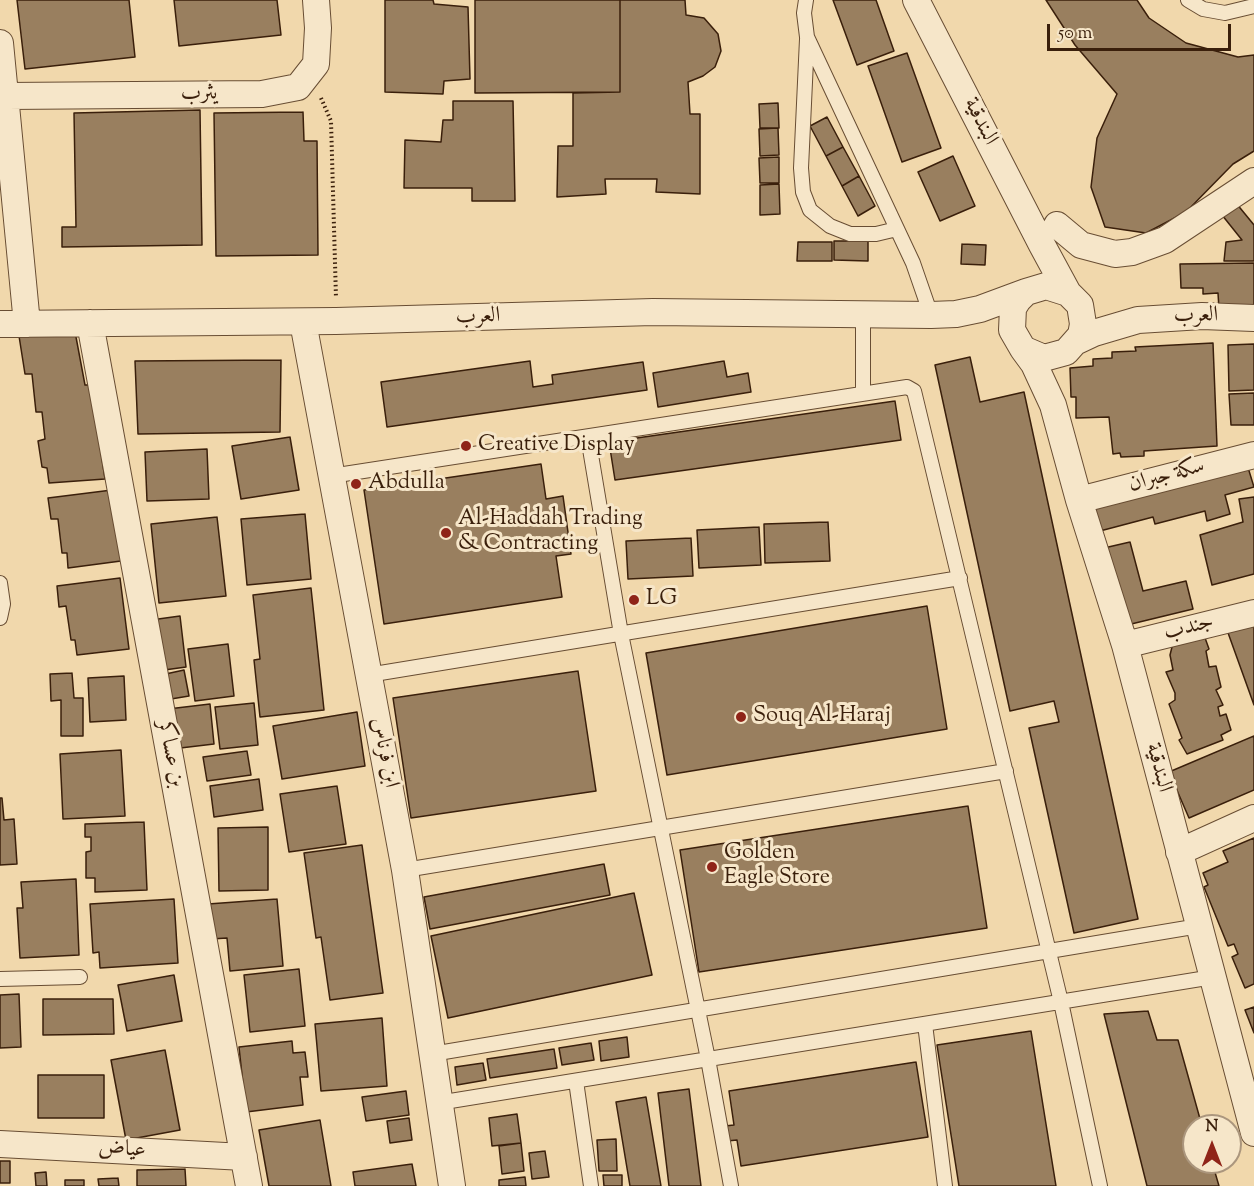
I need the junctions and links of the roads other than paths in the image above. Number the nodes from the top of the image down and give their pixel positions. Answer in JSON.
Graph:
{"nodes":[{"id":1,"x":316,"y":0,"type":"edge"},
{"id":2,"x":806,"y":0,"type":"edge"},
{"id":3,"x":916,"y":0,"type":"edge"},
{"id":4,"x":1188,"y":0,"type":"edge"},
{"id":5,"x":1254,"y":6,"type":"edge"},
{"id":6,"x":807,"y":37,"type":"junction"},
{"id":7,"x":0,"y":43,"type":"edge"},
{"id":8,"x":7,"y":96,"type":"junction"},
{"id":9,"x":1254,"y":181,"type":"edge"},
{"id":10,"x":897,"y":229,"type":"junction"},
{"id":11,"x":1049,"y":235,"type":"junction"},
{"id":12,"x":1030,"y":290,"type":"junction"},
{"id":13,"x":1074,"y":299,"type":"junction"},
{"id":14,"x":944,"y":314,"type":"junction"},
{"id":15,"x":863,"y":316,"type":"junction"},
{"id":16,"x":1254,"y":318,"type":"edge"},
{"id":17,"x":1138,"y":320,"type":"junction"},
{"id":18,"x":90,"y":322,"type":"junction"},
{"id":19,"x":303,"y":322,"type":"junction"},
{"id":20,"x":0,"y":324,"type":"edge"},
{"id":21,"x":27,"y":324,"type":"junction"},
{"id":22,"x":1017,"y":339,"type":"junction"},
{"id":23,"x":1072,"y":347,"type":"junction"},
{"id":24,"x":863,"y":394,"type":"junction"},
{"id":25,"x":1053,"y":405,"type":"junction"},
{"id":26,"x":588,"y":437,"type":"junction"},
{"id":27,"x":1254,"y":455,"type":"edge"},
{"id":28,"x":332,"y":476,"type":"junction"},
{"id":29,"x":1079,"y":500,"type":"junction"},
{"id":30,"x":960,"y":578,"type":"junction"},
{"id":31,"x":0,"y":583,"type":"edge"},
{"id":32,"x":1254,"y":613,"type":"edge"},
{"id":33,"x":0,"y":618,"type":"edge"},
{"id":34,"x":621,"y":634,"type":"junction"},
{"id":35,"x":1125,"y":645,"type":"junction"},
{"id":36,"x":368,"y":675,"type":"junction"},
{"id":37,"x":1006,"y":771,"type":"junction"},
{"id":38,"x":1254,"y":818,"type":"edge"},
{"id":39,"x":660,"y":828,"type":"junction"},
{"id":40,"x":1179,"y":852,"type":"junction"},
{"id":41,"x":405,"y":870,"type":"junction"},
{"id":42,"x":1199,"y":926,"type":"junction"},
{"id":43,"x":1049,"y":951,"type":"junction"},
{"id":44,"x":80,"y":977,"type":"dead end"},
{"id":45,"x":1213,"y":977,"type":"junction"},
{"id":46,"x":0,"y":979,"type":"edge"},
{"id":47,"x":1061,"y":1002,"type":"junction"},
{"id":48,"x":697,"y":1011,"type":"junction"},
{"id":49,"x":925,"y":1024,"type":"junction"},
{"id":50,"x":432,"y":1054,"type":"junction"},
{"id":51,"x":708,"y":1059,"type":"junction"},
{"id":52,"x":576,"y":1081,"type":"junction"},
{"id":53,"x":1248,"y":1084,"type":"edge"},
{"id":54,"x":438,"y":1103,"type":"junction"},
{"id":55,"x":1254,"y":1133,"type":"edge"},
{"id":56,"x":0,"y":1144,"type":"edge"},
{"id":57,"x":244,"y":1157,"type":"junction"},
{"id":58,"x":249,"y":1186,"type":"edge"},
{"id":59,"x":452,"y":1186,"type":"edge"},
{"id":60,"x":591,"y":1186,"type":"edge"},
{"id":61,"x":731,"y":1186,"type":"edge"},
{"id":62,"x":945,"y":1186,"type":"edge"},
{"id":63,"x":1100,"y":1186,"type":"edge"}],
"edges":[{"from":1,"to":8,"type":"street","name":"يثرب"},
{"from":2,"to":6,"type":"lane"},
{"from":3,"to":11,"type":"street","name":"البندقية"},
{"from":4,"to":5,"type":"lane"},
{"from":6,"to":10,"type":"lane"},
{"from":6,"to":10,"type":"lane"},
{"from":7,"to":8,"type":"street"},
{"from":8,"to":21,"type":"street"},
{"from":9,"to":11,"type":"street"},
{"from":10,"to":14,"type":"lane"},
{"from":11,"to":12,"type":"street"},
{"from":11,"to":13,"type":"street","name":"البندقية"},
{"from":12,"to":13,"type":"street"},
{"from":12,"to":14,"type":"street","name":"العرب"},
{"from":12,"to":22,"type":"street"},
{"from":13,"to":17,"type":"street","name":"العرب"},
{"from":13,"to":23,"type":"street"},
{"from":14,"to":15,"type":"street","name":"العرب"},
{"from":14,"to":22,"type":"street","name":"العرب"},
{"from":15,"to":19,"type":"street","name":"العرب"},
{"from":15,"to":24,"type":"lane"},
{"from":16,"to":17,"type":"street","name":"العرب"},
{"from":17,"to":23,"type":"street","name":"العرب"},
{"from":18,"to":19,"type":"street","name":"العرب"},
{"from":18,"to":21,"type":"street","name":"العرب"},
{"from":18,"to":57,"type":"street","name":"بن عساكر"},
{"from":19,"to":28,"type":"street","name":"ابن فرناس"},
{"from":20,"to":21,"type":"street","name":"العرب"},
{"from":22,"to":23,"type":"street"},
{"from":22,"to":25,"type":"street","name":"البندقية"},
{"from":23,"to":25,"type":"street","name":"البندقية"},
{"from":24,"to":26,"type":"lane"},
{"from":24,"to":30,"type":"lane"},
{"from":25,"to":29,"type":"street","name":"البندقية"},
{"from":26,"to":28,"type":"lane"},
{"from":26,"to":34,"type":"lane"},
{"from":27,"to":29,"type":"street","name":"سكة جبران"},
{"from":28,"to":36,"type":"street","name":"ابن فرناس"},
{"from":29,"to":35,"type":"street","name":"البندقية"},
{"from":30,"to":34,"type":"lane"},
{"from":30,"to":37,"type":"lane"},
{"from":31,"to":33,"type":"lane"},
{"from":32,"to":35,"type":"street","name":"جندب"},
{"from":34,"to":36,"type":"lane"},
{"from":34,"to":39,"type":"lane"},
{"from":35,"to":40,"type":"street","name":"البندقية"},
{"from":36,"to":41,"type":"street","name":"ابن فرناس"},
{"from":37,"to":39,"type":"lane"},
{"from":37,"to":43,"type":"lane"},
{"from":38,"to":40,"type":"street"},
{"from":39,"to":41,"type":"lane"},
{"from":39,"to":48,"type":"lane"},
{"from":40,"to":42,"type":"street","name":"البندقية"},
{"from":41,"to":50,"type":"street","name":"ابن فرناس"},
{"from":42,"to":43,"type":"lane"},
{"from":42,"to":45,"type":"street","name":"البندقية"},
{"from":43,"to":47,"type":"lane"},
{"from":43,"to":48,"type":"lane"},
{"from":44,"to":46,"type":"lane"},
{"from":45,"to":47,"type":"lane"},
{"from":45,"to":53,"type":"street","name":"البندقية"},
{"from":47,"to":49,"type":"lane"},
{"from":47,"to":63,"type":"lane"},
{"from":48,"to":50,"type":"lane"},
{"from":48,"to":51,"type":"lane"},
{"from":49,"to":51,"type":"lane"},
{"from":49,"to":62,"type":"lane"},
{"from":50,"to":54,"type":"street","name":"ابن فرناس"},
{"from":51,"to":52,"type":"lane"},
{"from":51,"to":61,"type":"lane"},
{"from":52,"to":54,"type":"lane"},
{"from":52,"to":60,"type":"lane"},
{"from":53,"to":55,"type":"street","name":"البندقية"},
{"from":54,"to":59,"type":"street","name":"ابن فرناس"},
{"from":56,"to":57,"type":"street","name":"عياض"},
{"from":57,"to":58,"type":"street","name":"بن عساكر"}]}
